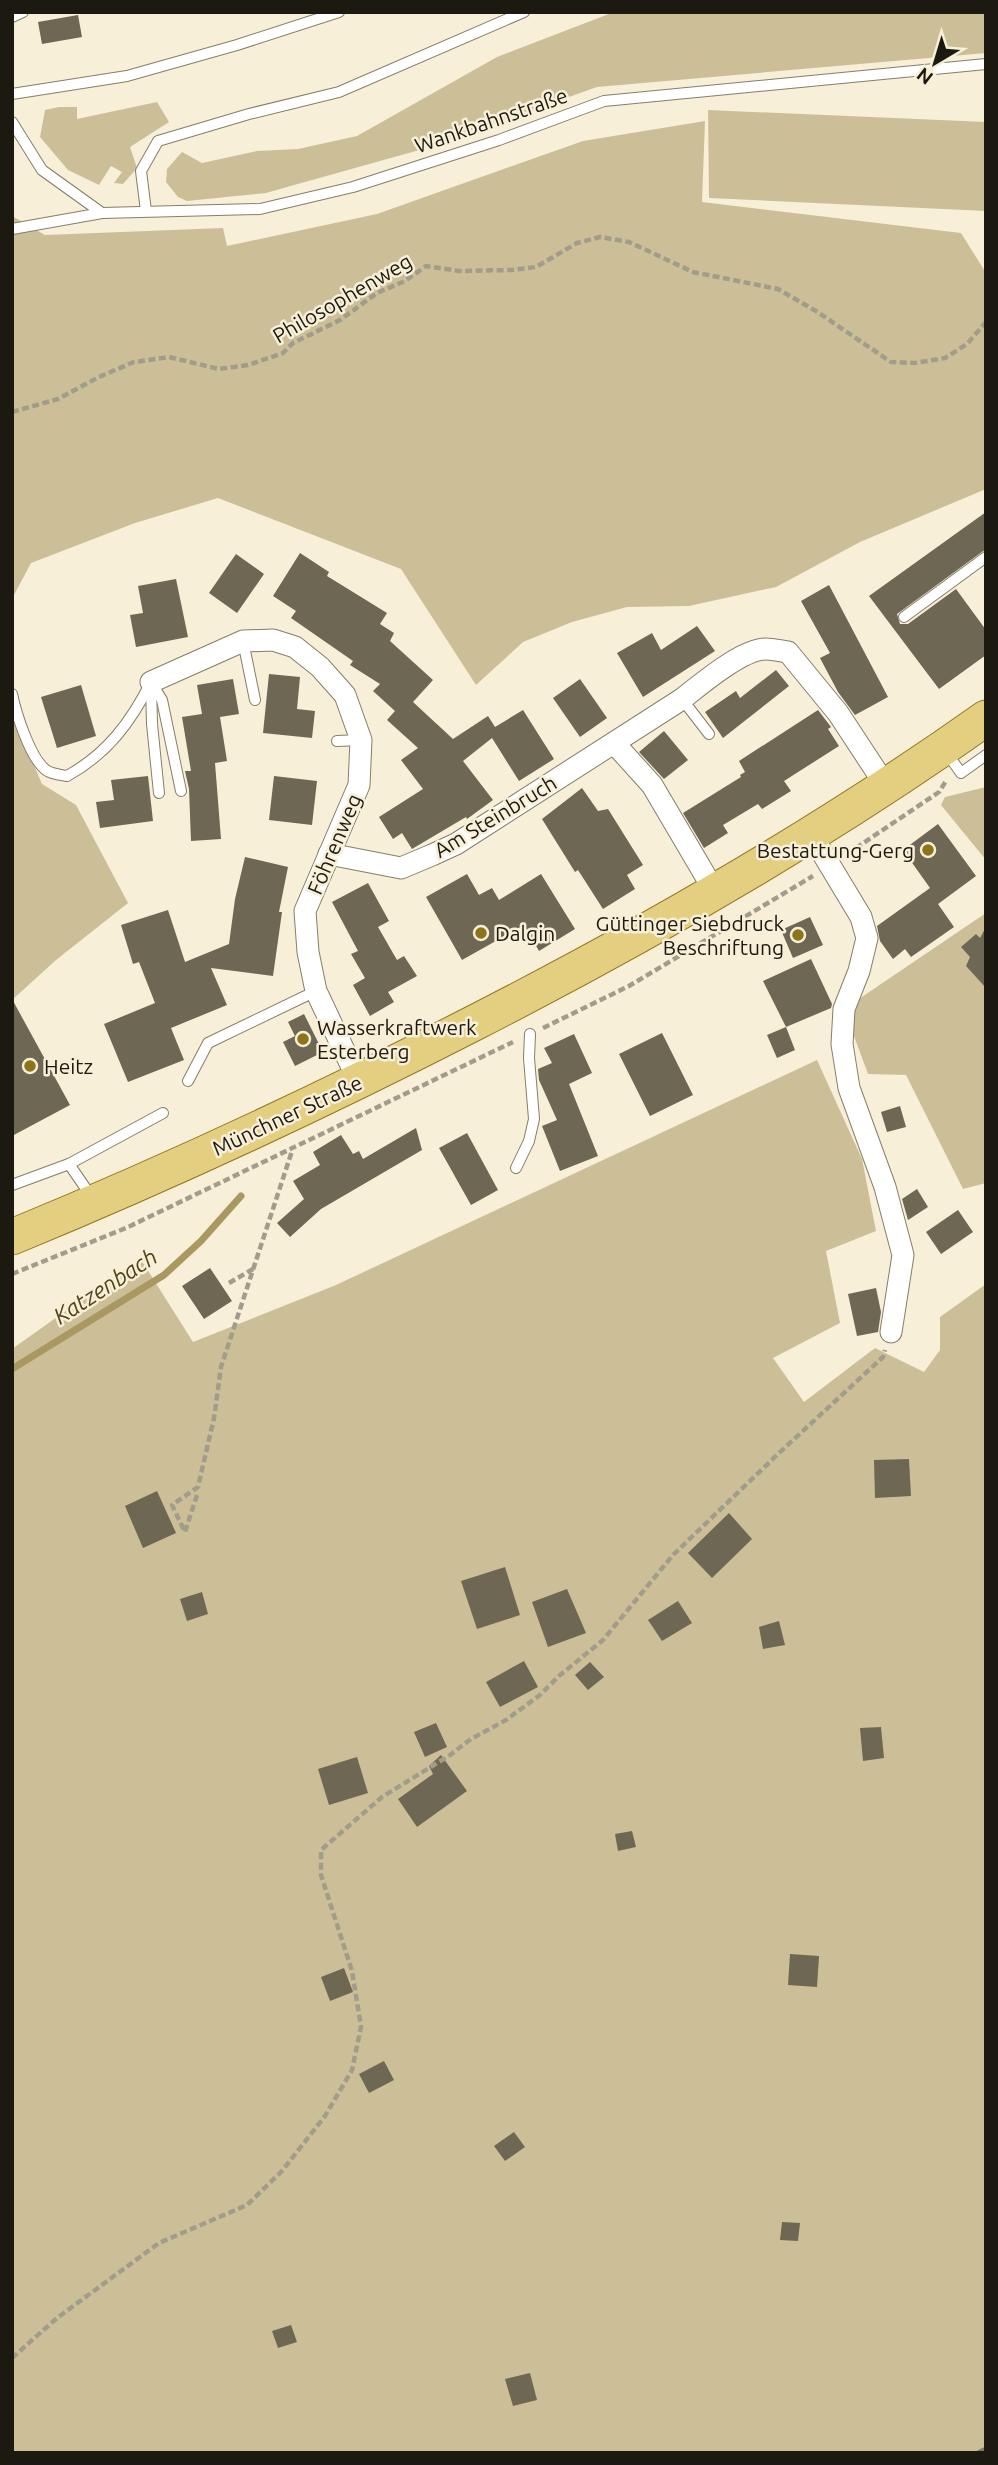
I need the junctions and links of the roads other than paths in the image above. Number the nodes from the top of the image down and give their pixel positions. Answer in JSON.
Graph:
{"nodes":[{"id":1,"x":23,"y":12,"type":"edge"},
{"id":2,"x":339,"y":12,"type":"edge"},
{"id":3,"x":524,"y":12,"type":"edge"},
{"id":4,"x":12,"y":17,"type":"edge"},
{"id":5,"x":986,"y":64,"type":"edge"},
{"id":6,"x":12,"y":94,"type":"edge"},
{"id":7,"x":12,"y":122,"type":"edge"},
{"id":8,"x":146,"y":211,"type":"junction"},
{"id":9,"x":102,"y":213,"type":"junction"},
{"id":10,"x":12,"y":229,"type":"edge"},
{"id":11,"x":986,"y":557,"type":"edge"},
{"id":12,"x":904,"y":617,"type":"dead end"},
{"id":13,"x":243,"y":641,"type":"junction"},
{"id":14,"x":151,"y":682,"type":"junction"},
{"id":15,"x":12,"y":694,"type":"edge"},
{"id":16,"x":682,"y":699,"type":"junction"},
{"id":17,"x":255,"y":700,"type":"dead end"},
{"id":18,"x":986,"y":718,"type":"edge"},
{"id":19,"x":709,"y":734,"type":"dead end"},
{"id":20,"x":361,"y":740,"type":"junction"},
{"id":21,"x":337,"y":741,"type":"dead end"},
{"id":22,"x":614,"y":743,"type":"junction"},
{"id":23,"x":986,"y":755,"type":"edge"},
{"id":24,"x":952,"y":761,"type":"junction"},
{"id":25,"x":886,"y":786,"type":"junction"},
{"id":26,"x":181,"y":791,"type":"dead end"},
{"id":27,"x":159,"y":793,"type":"dead end"},
{"id":28,"x":811,"y":834,"type":"junction"},
{"id":29,"x":329,"y":854,"type":"junction"},
{"id":30,"x":715,"y":892,"type":"junction"},
{"id":31,"x":316,"y":990,"type":"junction"},
{"id":32,"x":530,"y":1034,"type":"dead end"},
{"id":33,"x":188,"y":1081,"type":"dead end"},
{"id":34,"x":359,"y":1082,"type":"junction"},
{"id":35,"x":163,"y":1113,"type":"dead end"},
{"id":36,"x":69,"y":1164,"type":"junction"},
{"id":37,"x":516,"y":1168,"type":"dead end"},
{"id":38,"x":12,"y":1185,"type":"edge"},
{"id":39,"x":96,"y":1203,"type":"junction"},
{"id":40,"x":12,"y":1237,"type":"edge"},
{"id":41,"x":891,"y":1332,"type":"road end"}],
"edges":[{"from":1,"to":4,"type":"lane"},
{"from":2,"to":6,"type":"lane"},
{"from":3,"to":8,"type":"lane"},
{"from":5,"to":8,"type":"lane","name":"Wankbahnstraße"},
{"from":7,"to":9,"type":"lane"},
{"from":8,"to":9,"type":"lane","name":"Wankbahnstraße"},
{"from":9,"to":10,"type":"lane","name":"Wankbahnstraße"},
{"from":11,"to":12,"type":"lane"},
{"from":13,"to":14,"type":"street","name":"Föhrenweg"},
{"from":13,"to":17,"type":"lane"},
{"from":13,"to":20,"type":"street","name":"Föhrenweg"},
{"from":14,"to":15,"type":"lane"},
{"from":14,"to":26,"type":"lane"},
{"from":14,"to":27,"type":"lane"},
{"from":16,"to":19,"type":"lane"},
{"from":16,"to":22,"type":"street","name":"Am Steinbruch"},
{"from":16,"to":25,"type":"street","name":"Am Steinbruch"},
{"from":18,"to":24,"type":"main road","name":"Münchner Straße"},
{"from":20,"to":21,"type":"lane"},
{"from":20,"to":29,"type":"street","name":"Föhrenweg"},
{"from":22,"to":29,"type":"street","name":"Am Steinbruch"},
{"from":22,"to":30,"type":"street"},
{"from":23,"to":24,"type":"lane"},
{"from":24,"to":25,"type":"main road","name":"Münchner Straße"},
{"from":25,"to":28,"type":"main road","name":"Münchner Straße"},
{"from":28,"to":30,"type":"main road","name":"Münchner Straße"},
{"from":28,"to":41,"type":"street"},
{"from":29,"to":31,"type":"street","name":"Föhrenweg"},
{"from":30,"to":34,"type":"main road","name":"Münchner Straße"},
{"from":31,"to":33,"type":"lane"},
{"from":31,"to":34,"type":"street","name":"Föhrenweg"},
{"from":32,"to":37,"type":"lane"},
{"from":34,"to":39,"type":"main road","name":"Münchner Straße"},
{"from":35,"to":36,"type":"lane"},
{"from":36,"to":38,"type":"lane"},
{"from":36,"to":39,"type":"lane"},
{"from":39,"to":40,"type":"main road","name":"Münchner Straße"}]}
